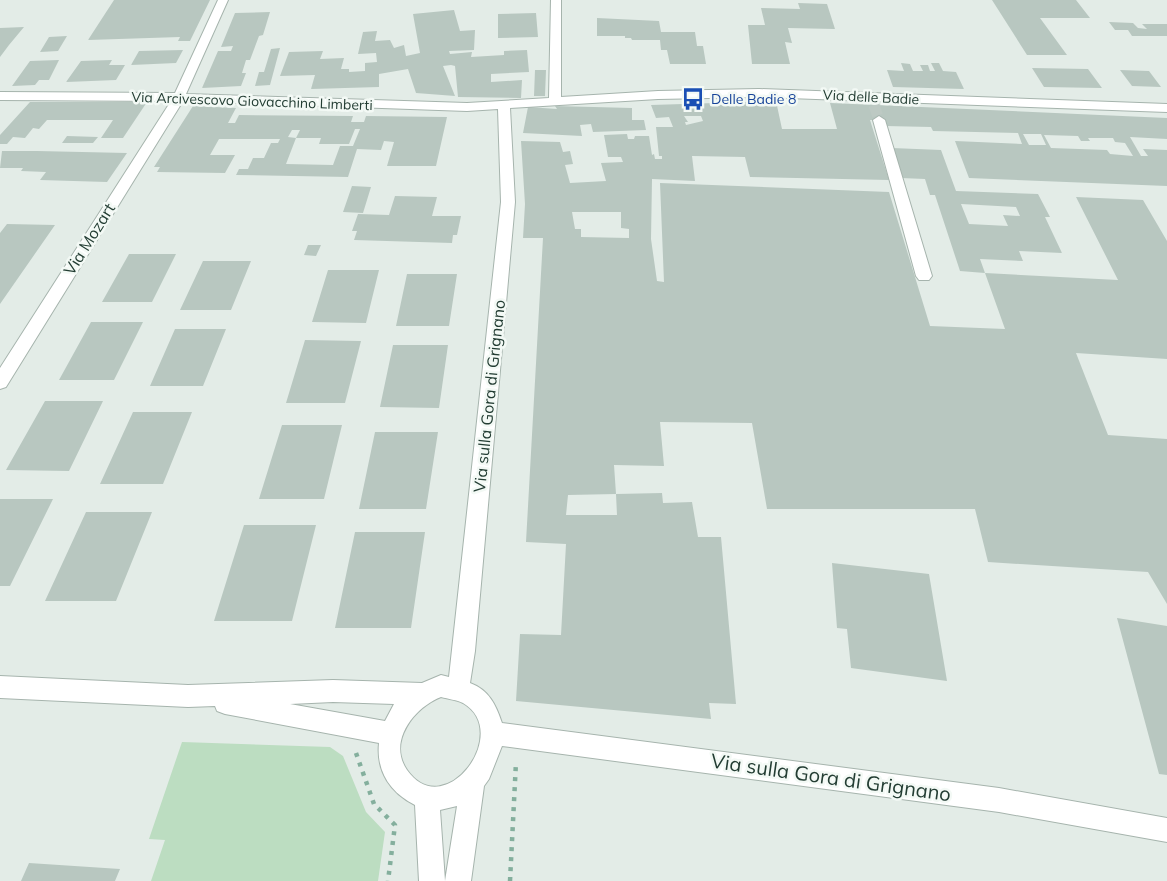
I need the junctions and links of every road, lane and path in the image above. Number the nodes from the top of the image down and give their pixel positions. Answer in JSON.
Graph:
{"nodes":[{"id":1,"x":224,"y":0,"type":"edge"},
{"id":2,"x":556,"y":0,"type":"edge"},
{"id":3,"x":0,"y":96,"type":"edge"},
{"id":4,"x":179,"y":97,"type":"junction"},
{"id":5,"x":555,"y":101,"type":"junction"},
{"id":6,"x":504,"y":105,"type":"junction"},
{"id":7,"x":1167,"y":108,"type":"edge"},
{"id":8,"x":879,"y":120,"type":"tunnel mouth"},
{"id":9,"x":924,"y":276,"type":"dead end"},
{"id":10,"x":0,"y":381,"type":"edge"},
{"id":11,"x":0,"y":687,"type":"edge"},
{"id":12,"x":458,"y":687,"type":"junction"},
{"id":13,"x":420,"y":693,"type":"junction"},
{"id":14,"x":188,"y":696,"type":"junction"},
{"id":15,"x":391,"y":734,"type":"junction"},
{"id":16,"x":493,"y":734,"type":"junction"},
{"id":17,"x":520,"y":735,"type":"junction"},
{"id":18,"x":345,"y":747,"type":"dead end"},
{"id":19,"x":472,"y":784,"type":"junction"},
{"id":20,"x":427,"y":798,"type":"junction"},
{"id":21,"x":1167,"y":830,"type":"edge"},
{"id":22,"x":388,"y":881,"type":"edge"},
{"id":23,"x":432,"y":881,"type":"edge"},
{"id":24,"x":458,"y":881,"type":"edge"},
{"id":25,"x":510,"y":881,"type":"edge"}],
"edges":[{"from":1,"to":4,"type":"street","name":"Via Mozart"},
{"from":2,"to":5,"type":"street"},
{"from":3,"to":4,"type":"street","name":"Via Arcivescovo Giovacchino Limberti"},
{"from":4,"to":6,"type":"street","name":"Via Arcivescovo Giovacchino Limberti"},
{"from":4,"to":10,"type":"street","name":"Via Mozart"},
{"from":5,"to":6,"type":"street","name":"Via delle Badie"},
{"from":5,"to":7,"type":"street","name":"Via delle Badie"},
{"from":6,"to":12,"type":"street","name":"Via sulla Gora di Grignano"},
{"from":8,"to":9,"type":"street"},
{"from":11,"to":14,"type":"street"},
{"from":12,"to":13,"type":"street"},
{"from":12,"to":16,"type":"street"},
{"from":13,"to":14,"type":"street"},
{"from":13,"to":15,"type":"street"},
{"from":14,"to":15,"type":"street"},
{"from":15,"to":20,"type":"street"},
{"from":16,"to":17,"type":"street","name":"Via sulla Gora di Grignano"},
{"from":16,"to":19,"type":"street"},
{"from":17,"to":21,"type":"street","name":"Via sulla Gora di Grignano"},
{"from":17,"to":25,"type":"path"},
{"from":18,"to":22,"type":"path"},
{"from":19,"to":20,"type":"street"},
{"from":19,"to":24,"type":"street"},
{"from":20,"to":23,"type":"street"}]}
